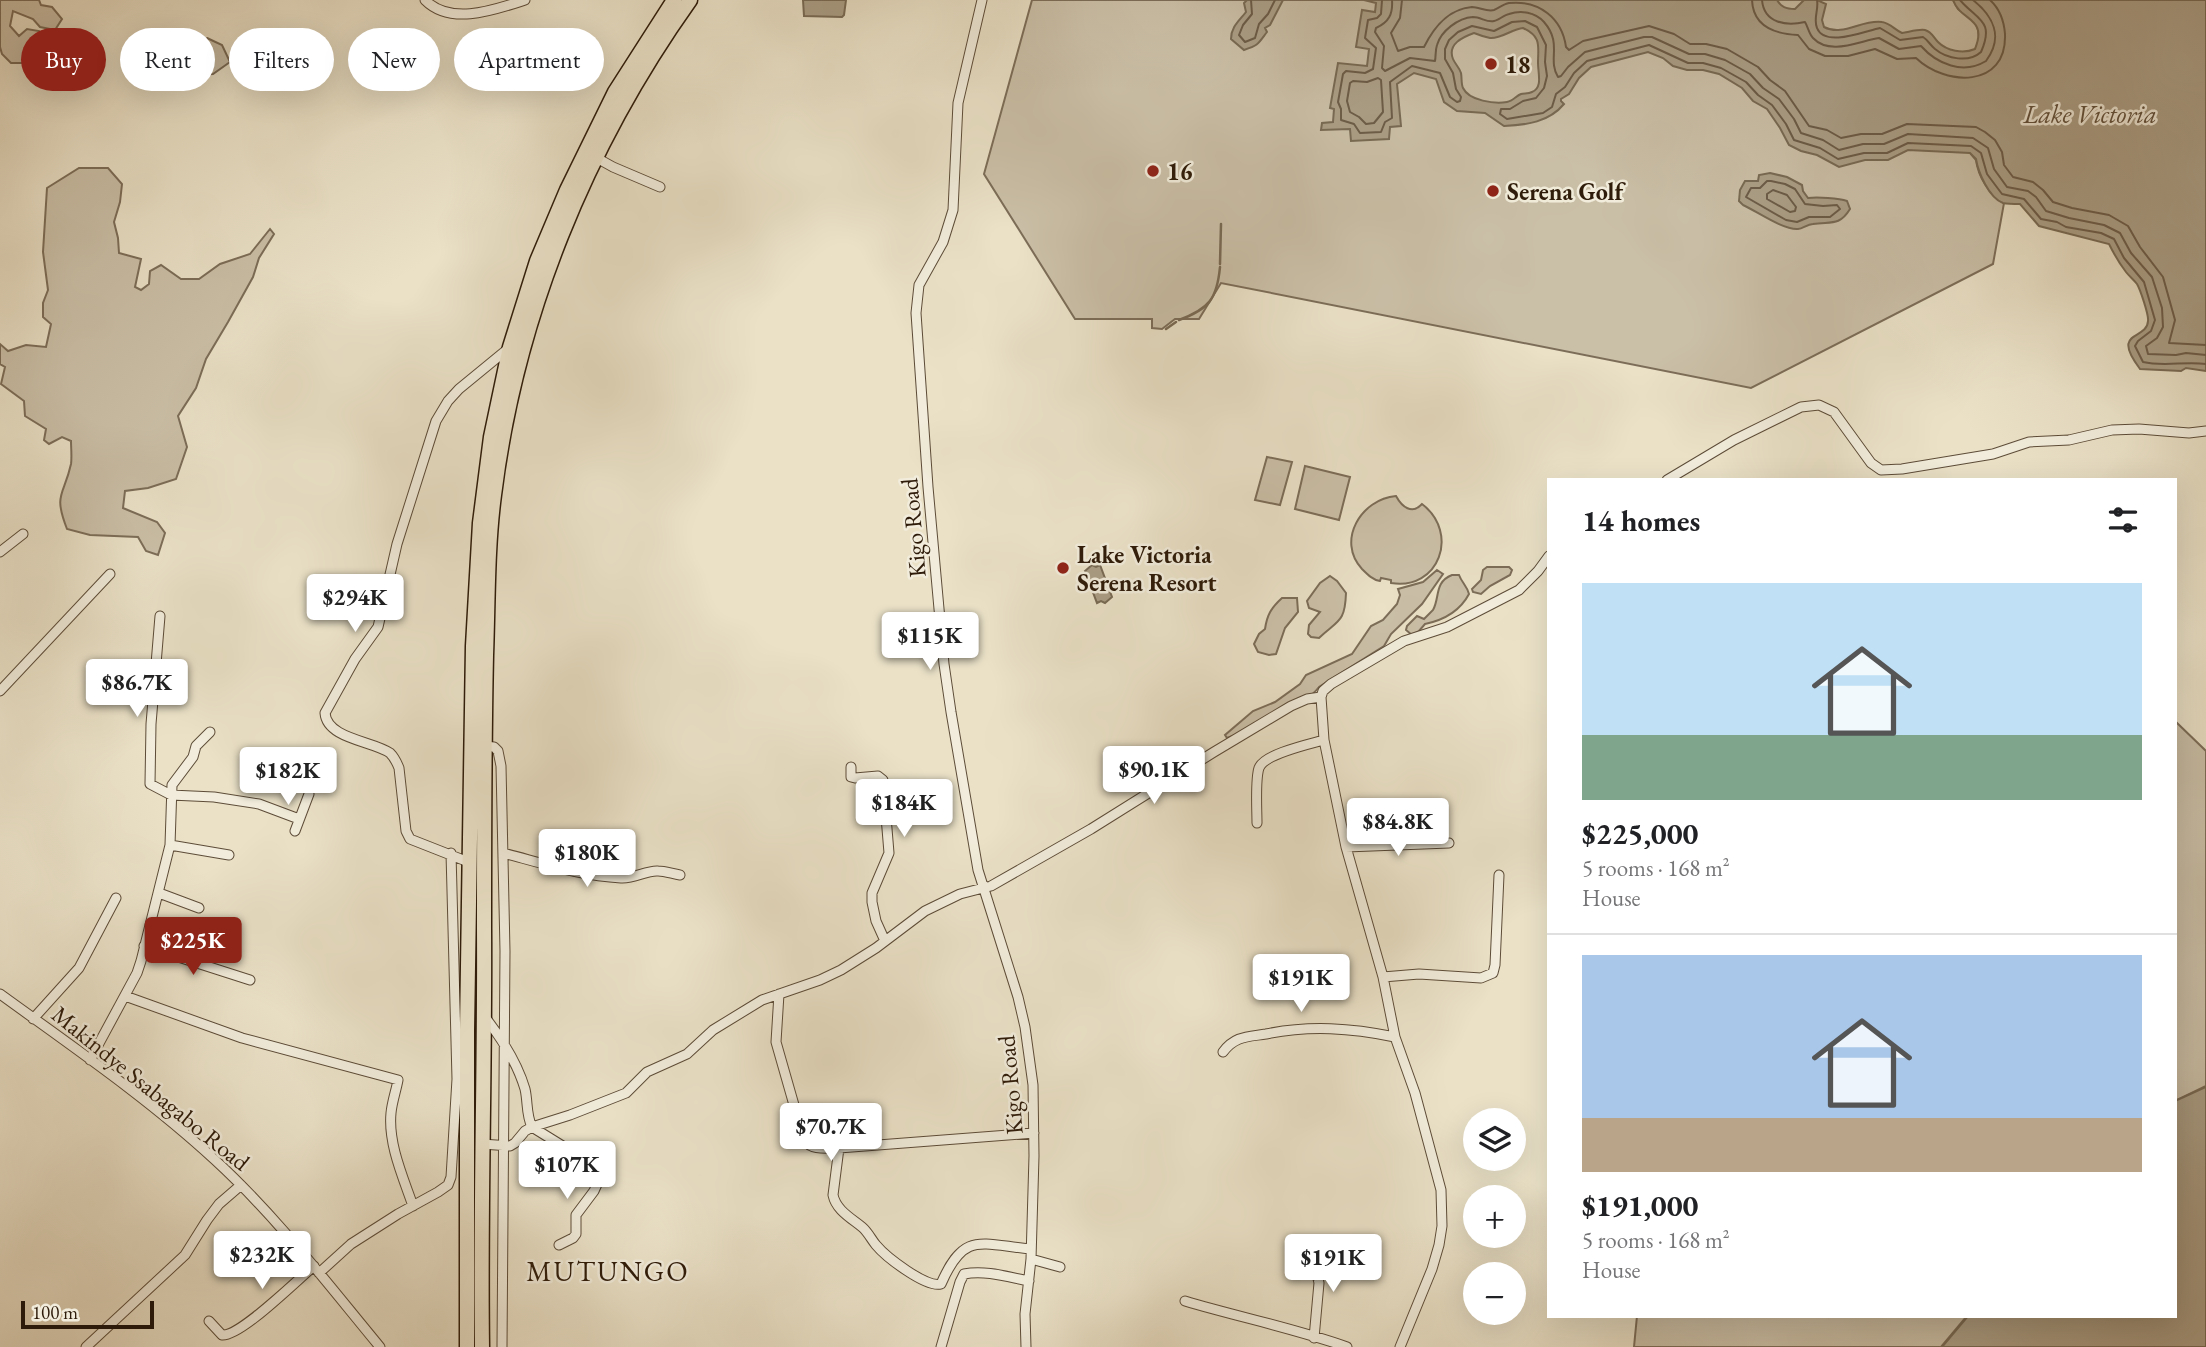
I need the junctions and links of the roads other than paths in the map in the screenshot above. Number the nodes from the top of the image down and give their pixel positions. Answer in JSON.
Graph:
{"nodes":[{"id":1,"x":425,"y":0,"type":"edge"},
{"id":2,"x":525,"y":0,"type":"edge"},
{"id":3,"x":674,"y":0,"type":"edge"},
{"id":4,"x":690,"y":0,"type":"edge"},
{"id":5,"x":982,"y":0,"type":"edge"},
{"id":6,"x":595,"y":158,"type":"junction"},
{"id":7,"x":660,"y":187,"type":"dead end"},
{"id":8,"x":510,"y":347,"type":"junction"},
{"id":9,"x":2206,"y":431,"type":"edge"},
{"id":10,"x":1670,"y":478,"type":"edge"},
{"id":11,"x":23,"y":534,"type":"dead end"},
{"id":12,"x":0,"y":552,"type":"edge"},
{"id":13,"x":1547,"y":561,"type":"edge"},
{"id":14,"x":110,"y":574,"type":"dead end"},
{"id":15,"x":160,"y":616,"type":"dead end"},
{"id":16,"x":0,"y":691,"type":"edge"},
{"id":17,"x":1321,"y":697,"type":"junction"},
{"id":18,"x":210,"y":732,"type":"dead end"},
{"id":19,"x":1324,"y":740,"type":"junction"},
{"id":20,"x":485,"y":747,"type":"junction"},
{"id":21,"x":851,"y":767,"type":"dead end"},
{"id":22,"x":309,"y":794,"type":"dead end"},
{"id":23,"x":171,"y":795,"type":"junction"},
{"id":24,"x":299,"y":819,"type":"junction"},
{"id":25,"x":1257,"y":823,"type":"dead end"},
{"id":26,"x":295,"y":831,"type":"dead end"},
{"id":27,"x":1449,"y":843,"type":"dead end"},
{"id":28,"x":170,"y":845,"type":"junction"},
{"id":29,"x":1346,"y":847,"type":"junction"},
{"id":30,"x":451,"y":853,"type":"junction"},
{"id":31,"x":503,"y":853,"type":"junction"},
{"id":32,"x":229,"y":855,"type":"dead end"},
{"id":33,"x":471,"y":863,"type":"junction"},
{"id":34,"x":680,"y":875,"type":"dead end"},
{"id":35,"x":1499,"y":875,"type":"dead end"},
{"id":36,"x":982,"y":888,"type":"junction"},
{"id":37,"x":159,"y":893,"type":"junction"},
{"id":38,"x":116,"y":898,"type":"dead end"},
{"id":39,"x":199,"y":908,"type":"dead end"},
{"id":40,"x":886,"y":941,"type":"junction"},
{"id":41,"x":144,"y":946,"type":"junction"},
{"id":42,"x":1382,"y":977,"type":"junction"},
{"id":43,"x":250,"y":980,"type":"dead end"},
{"id":44,"x":779,"y":994,"type":"junction"},
{"id":45,"x":0,"y":995,"type":"edge"},
{"id":46,"x":125,"y":996,"type":"junction"},
{"id":47,"x":485,"y":1017,"type":"junction"},
{"id":48,"x":33,"y":1019,"type":"junction"},
{"id":49,"x":1395,"y":1037,"type":"junction"},
{"id":50,"x":504,"y":1041,"type":"junction"},
{"id":51,"x":1223,"y":1052,"type":"dead end"},
{"id":52,"x":90,"y":1060,"type":"junction"},
{"id":53,"x":532,"y":1127,"type":"junction"},
{"id":54,"x":1034,"y":1133,"type":"junction"},
{"id":55,"x":482,"y":1144,"type":"junction"},
{"id":56,"x":503,"y":1146,"type":"junction"},
{"id":57,"x":839,"y":1148,"type":"junction"},
{"id":58,"x":241,"y":1185,"type":"junction"},
{"id":59,"x":413,"y":1206,"type":"junction"},
{"id":60,"x":559,"y":1245,"type":"dead end"},
{"id":61,"x":1031,"y":1254,"type":"junction"},
{"id":62,"x":1307,"y":1266,"type":"dead end"},
{"id":63,"x":1060,"y":1267,"type":"dead end"},
{"id":64,"x":316,"y":1270,"type":"junction"},
{"id":65,"x":1029,"y":1281,"type":"junction"},
{"id":66,"x":1185,"y":1301,"type":"dead end"},
{"id":67,"x":209,"y":1321,"type":"dead end"},
{"id":68,"x":1314,"y":1338,"type":"junction"},
{"id":69,"x":86,"y":1347,"type":"edge"},
{"id":70,"x":380,"y":1347,"type":"edge"},
{"id":71,"x":467,"y":1347,"type":"edge"},
{"id":72,"x":482,"y":1347,"type":"edge"},
{"id":73,"x":502,"y":1347,"type":"edge"},
{"id":74,"x":941,"y":1347,"type":"edge"},
{"id":75,"x":1026,"y":1347,"type":"edge"},
{"id":76,"x":1347,"y":1347,"type":"edge"},
{"id":77,"x":1400,"y":1347,"type":"edge"}],
"edges":[{"from":1,"to":2,"type":"street"},
{"from":3,"to":8,"type":"highway"},
{"from":4,"to":6,"type":"highway"},
{"from":5,"to":36,"type":"street","name":"Kigo Road"},
{"from":6,"to":7,"type":"street"},
{"from":6,"to":20,"type":"highway"},
{"from":8,"to":30,"type":"street"},
{"from":8,"to":33,"type":"highway"},
{"from":9,"to":10,"type":"street"},
{"from":11,"to":12,"type":"street"},
{"from":13,"to":17,"type":"street"},
{"from":14,"to":16,"type":"street"},
{"from":15,"to":23,"type":"street"},
{"from":17,"to":19,"type":"street"},
{"from":17,"to":36,"type":"street"},
{"from":18,"to":23,"type":"street"},
{"from":19,"to":25,"type":"street"},
{"from":19,"to":29,"type":"street"},
{"from":20,"to":31,"type":"street"},
{"from":20,"to":47,"type":"highway"},
{"from":21,"to":40,"type":"street"},
{"from":22,"to":24,"type":"street"},
{"from":23,"to":24,"type":"street"},
{"from":23,"to":28,"type":"street"},
{"from":24,"to":26,"type":"street"},
{"from":27,"to":29,"type":"street"},
{"from":28,"to":32,"type":"street"},
{"from":28,"to":37,"type":"street"},
{"from":29,"to":42,"type":"street"},
{"from":30,"to":33,"type":"street"},
{"from":30,"to":59,"type":"street"},
{"from":31,"to":34,"type":"street"},
{"from":31,"to":50,"type":"street"},
{"from":33,"to":71,"type":"highway"},
{"from":35,"to":42,"type":"street"},
{"from":36,"to":40,"type":"street"},
{"from":36,"to":54,"type":"street","name":"Kigo Road"},
{"from":37,"to":39,"type":"street"},
{"from":37,"to":41,"type":"street"},
{"from":38,"to":48,"type":"street"},
{"from":40,"to":44,"type":"street"},
{"from":41,"to":43,"type":"street"},
{"from":41,"to":46,"type":"street"},
{"from":42,"to":49,"type":"street"},
{"from":44,"to":53,"type":"street"},
{"from":44,"to":57,"type":"street"},
{"from":45,"to":48,"type":"street","name":"Makindye Ssabagabo Road"},
{"from":46,"to":52,"type":"street"},
{"from":46,"to":59,"type":"street"},
{"from":47,"to":50,"type":"street"},
{"from":47,"to":55,"type":"highway"},
{"from":48,"to":52,"type":"street","name":"Makindye Ssabagabo Road"},
{"from":49,"to":51,"type":"street"},
{"from":49,"to":77,"type":"street"},
{"from":50,"to":53,"type":"street"},
{"from":50,"to":56,"type":"street"},
{"from":52,"to":58,"type":"street","name":"Makindye Ssabagabo Road"},
{"from":53,"to":56,"type":"street"},
{"from":53,"to":60,"type":"street"},
{"from":54,"to":57,"type":"street"},
{"from":54,"to":61,"type":"street","name":"Kigo Road"},
{"from":55,"to":56,"type":"street"},
{"from":55,"to":72,"type":"highway"},
{"from":56,"to":73,"type":"street"},
{"from":57,"to":61,"type":"street"},
{"from":58,"to":64,"type":"street","name":"Makindye Ssabagabo Road"},
{"from":58,"to":69,"type":"street"},
{"from":59,"to":64,"type":"street"},
{"from":61,"to":63,"type":"street"},
{"from":61,"to":65,"type":"street","name":"Kigo Road"},
{"from":62,"to":68,"type":"street"},
{"from":64,"to":67,"type":"street"},
{"from":64,"to":70,"type":"street","name":"Makindye Ssabagabo Road"},
{"from":65,"to":74,"type":"street"},
{"from":65,"to":75,"type":"street","name":"Kigo Road"},
{"from":66,"to":68,"type":"street"},
{"from":68,"to":76,"type":"street"}]}
